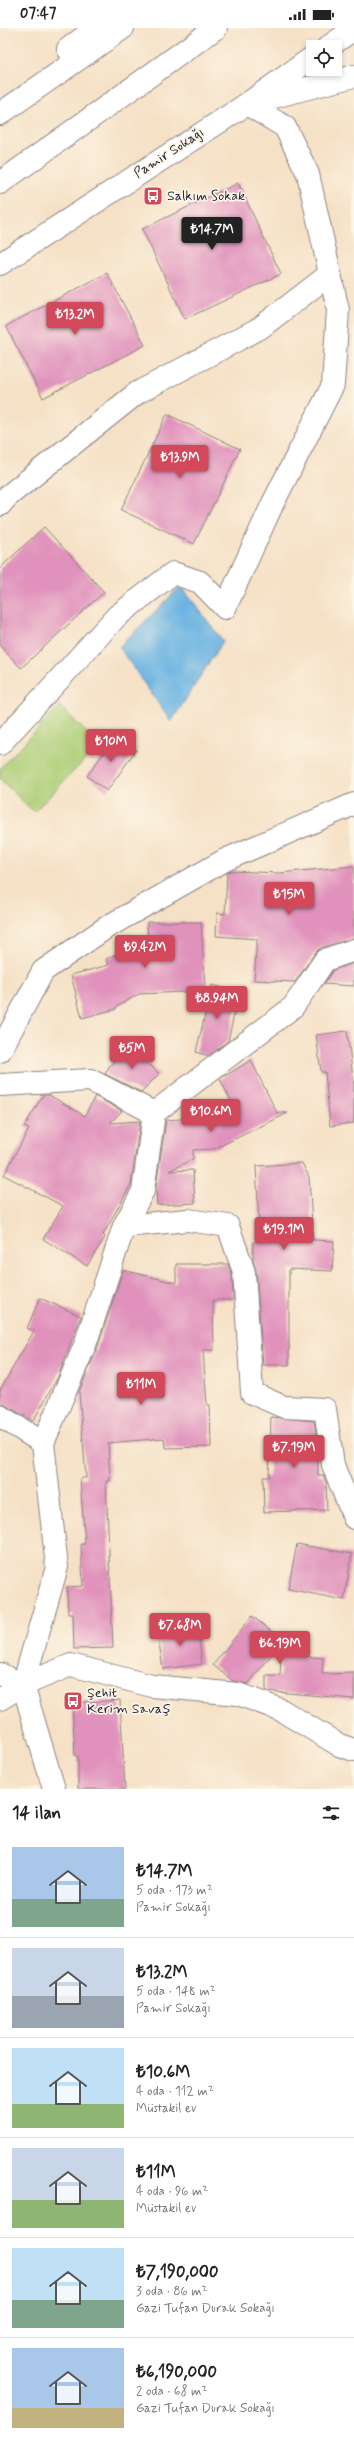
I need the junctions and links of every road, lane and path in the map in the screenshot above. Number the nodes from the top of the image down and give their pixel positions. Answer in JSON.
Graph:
{"nodes":[{"id":1,"x":96,"y":28,"type":"edge"},
{"id":2,"x":123,"y":28,"type":"edge"},
{"id":3,"x":216,"y":28,"type":"edge"},
{"id":4,"x":354,"y":28,"type":"edge"},
{"id":5,"x":338,"y":40,"type":"edge"},
{"id":6,"x":306,"y":62,"type":"edge"},
{"id":7,"x":354,"y":76,"type":"edge"},
{"id":8,"x":0,"y":101,"type":"edge"},
{"id":9,"x":247,"y":104,"type":"junction"},
{"id":10,"x":0,"y":114,"type":"edge"},
{"id":11,"x":0,"y":183,"type":"edge"},
{"id":12,"x":0,"y":264,"type":"edge"},
{"id":13,"x":330,"y":274,"type":"junction"},
{"id":14,"x":0,"y":505,"type":"edge"},
{"id":15,"x":0,"y":744,"type":"edge"},
{"id":16,"x":354,"y":804,"type":"edge"},
{"id":17,"x":354,"y":950,"type":"edge"},
{"id":18,"x":0,"y":1051,"type":"edge"},
{"id":19,"x":0,"y":1085,"type":"edge"},
{"id":20,"x":154,"y":1113,"type":"junction"},
{"id":21,"x":124,"y":1226,"type":"junction"},
{"id":22,"x":0,"y":1416,"type":"edge"},
{"id":23,"x":43,"y":1443,"type":"junction"},
{"id":24,"x":354,"y":1518,"type":"edge"},
{"id":25,"x":0,"y":1674,"type":"edge"},
{"id":26,"x":23,"y":1685,"type":"junction"},
{"id":27,"x":0,"y":1699,"type":"edge"},
{"id":28,"x":354,"y":1750,"type":"edge"},
{"id":29,"x":54,"y":1789,"type":"edge"}],
"edges":[{"from":1,"to":8,"type":"main road"},
{"from":2,"to":10,"type":"main road"},
{"from":3,"to":11,"type":"main road"},
{"from":4,"to":5,"type":"main road"},
{"from":6,"to":9,"type":"main road"},
{"from":7,"to":9,"type":"main road","name":"Pamir Sokağı"},
{"from":9,"to":12,"type":"main road","name":"Pamir Sokağı"},
{"from":9,"to":13,"type":"main road"},
{"from":13,"to":14,"type":"main road"},
{"from":13,"to":15,"type":"main road"},
{"from":16,"to":18,"type":"main road"},
{"from":17,"to":20,"type":"main road"},
{"from":19,"to":20,"type":"main road"},
{"from":20,"to":21,"type":"main road"},
{"from":21,"to":23,"type":"main road"},
{"from":21,"to":24,"type":"main road"},
{"from":22,"to":23,"type":"main road"},
{"from":23,"to":26,"type":"main road"},
{"from":25,"to":26,"type":"main road"},
{"from":26,"to":27,"type":"main road"},
{"from":26,"to":28,"type":"main road"},
{"from":26,"to":29,"type":"main road"}]}
